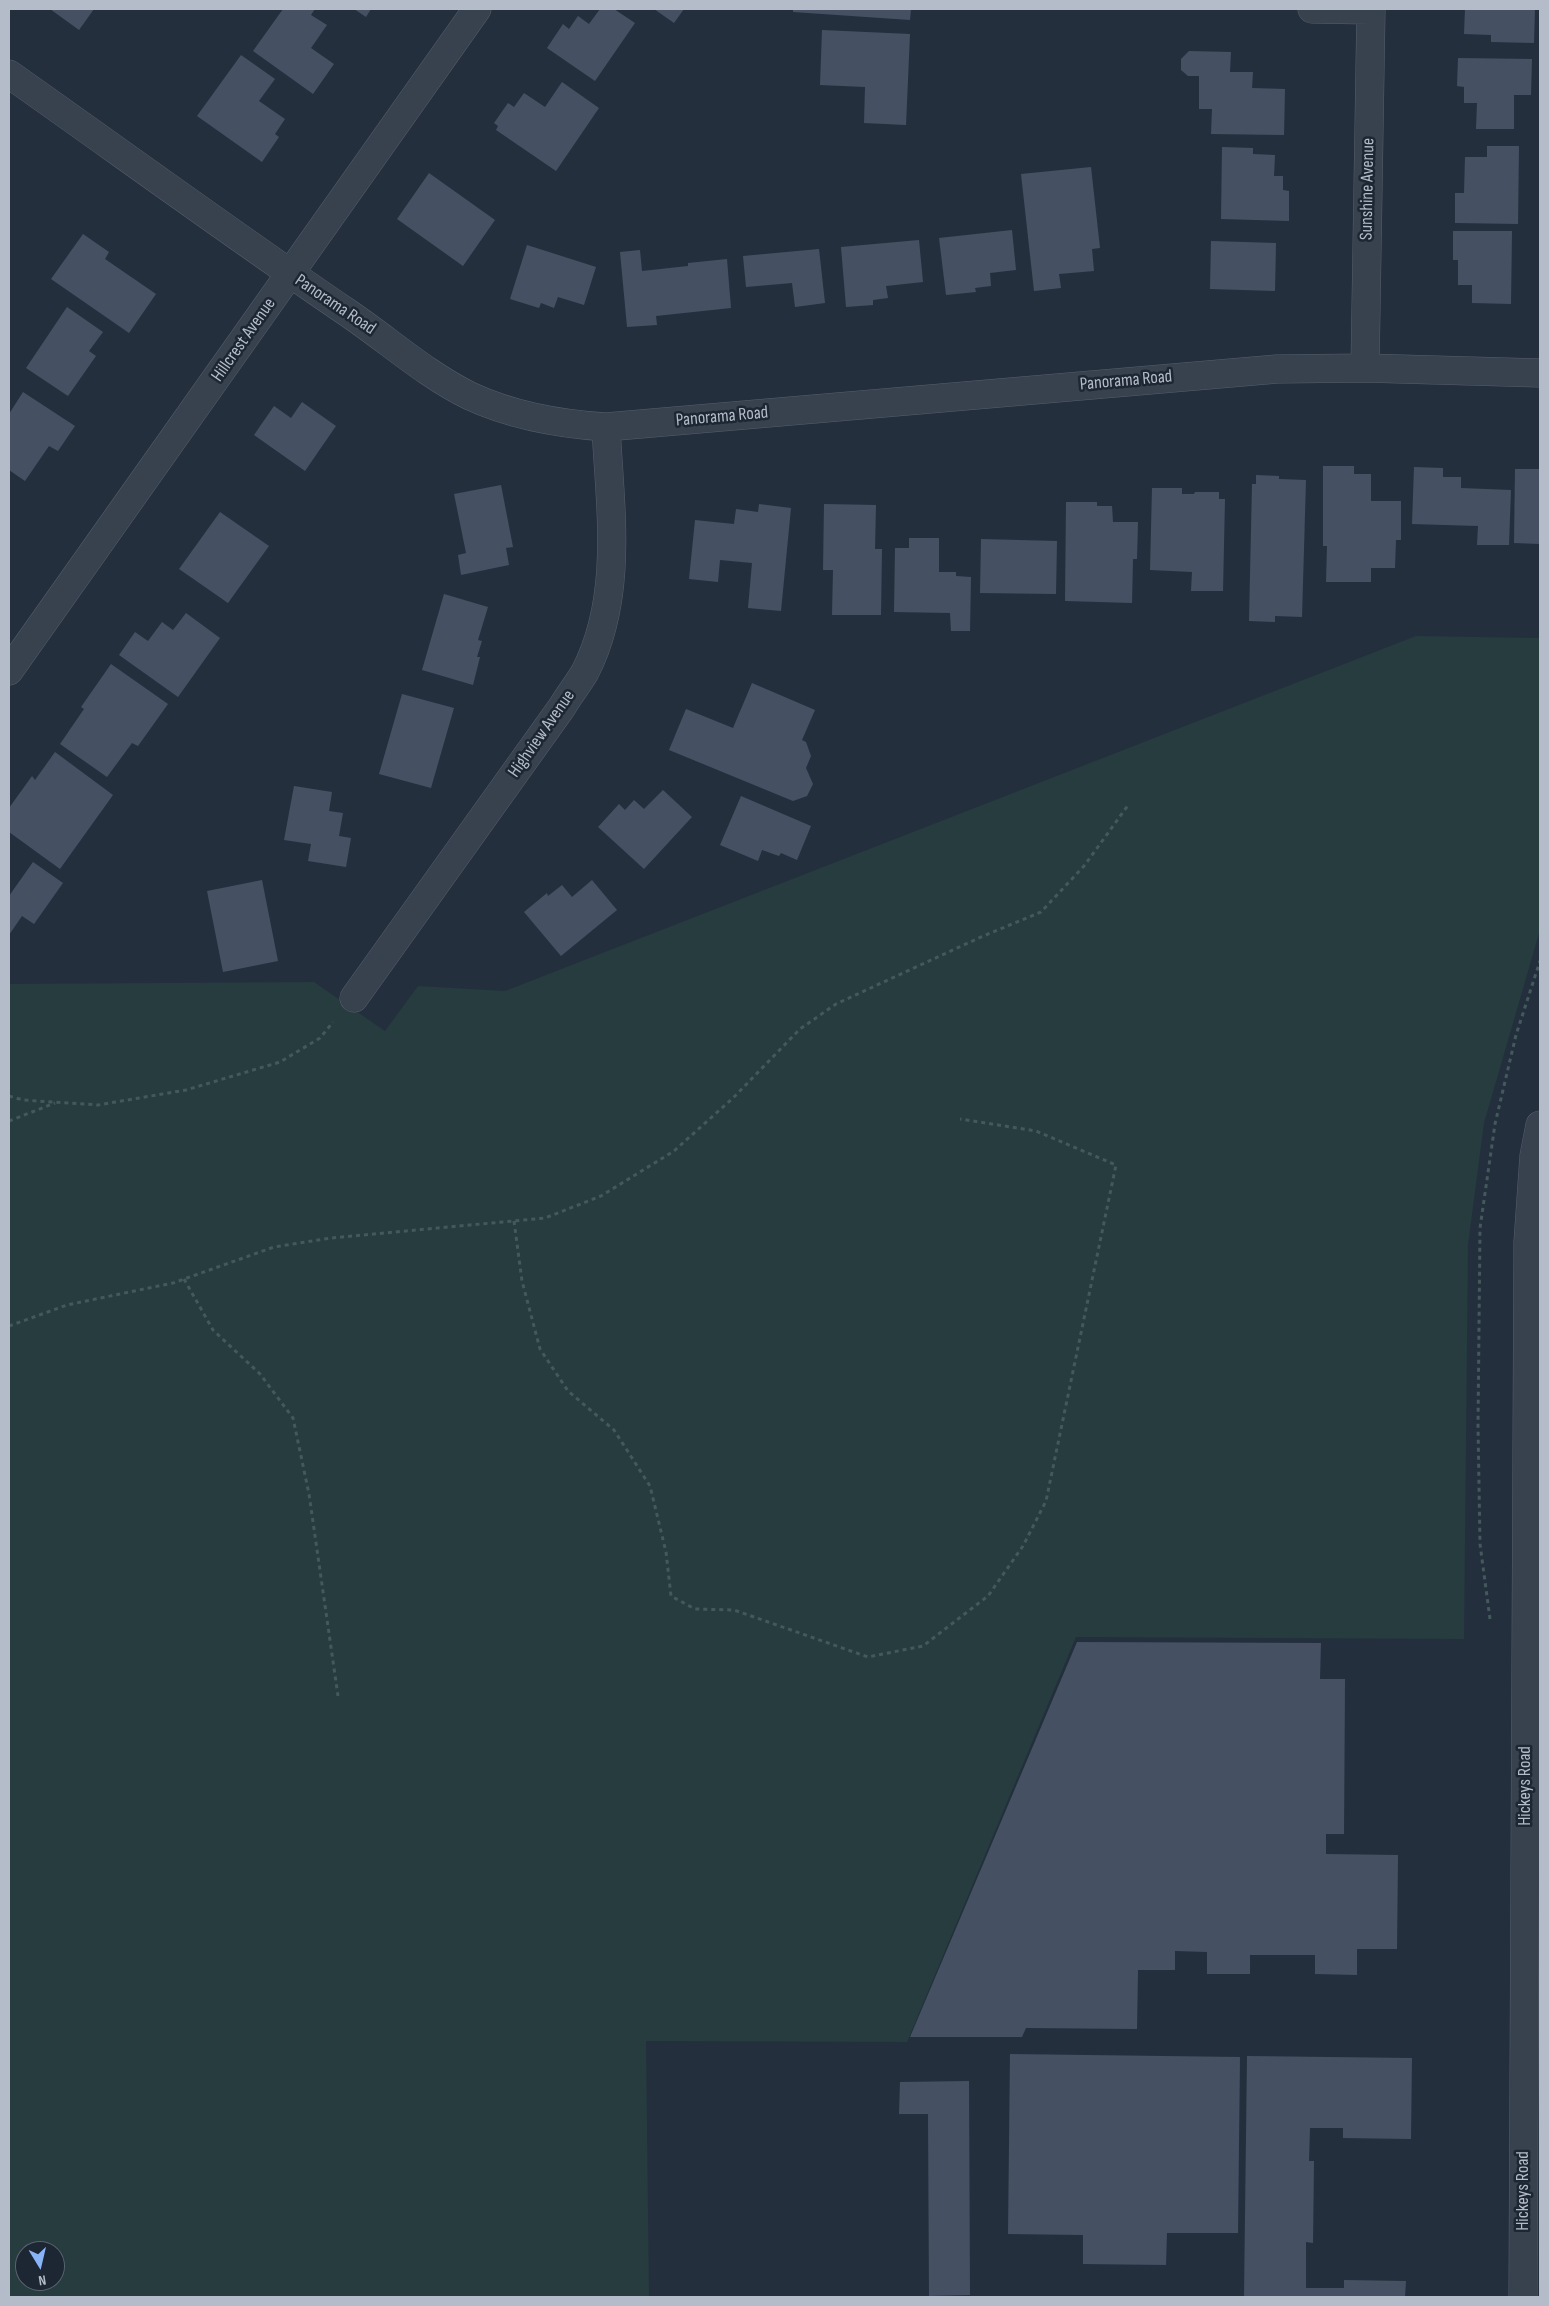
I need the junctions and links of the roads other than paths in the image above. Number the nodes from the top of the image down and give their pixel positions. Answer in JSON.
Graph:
{"nodes":[{"id":1,"x":477,"y":9,"type":"edge"},
{"id":2,"x":1312,"y":9,"type":"edge"},
{"id":3,"x":1371,"y":10,"type":"edge"},
{"id":4,"x":9,"y":74,"type":"edge"},
{"id":5,"x":290,"y":274,"type":"junction"},
{"id":6,"x":1365,"y":368,"type":"junction"},
{"id":7,"x":1540,"y":373,"type":"edge"},
{"id":8,"x":606,"y":427,"type":"junction"},
{"id":9,"x":9,"y":671,"type":"edge"},
{"id":10,"x":354,"y":998,"type":"road end"},
{"id":11,"x":1540,"y":1125,"type":"edge"},
{"id":12,"x":1523,"y":2297,"type":"edge"}],
"edges":[{"from":1,"to":5,"type":"street","name":"Hillcrest Avenue"},
{"from":2,"to":3,"type":"street"},
{"from":3,"to":6,"type":"street","name":"Sunshine Avenue"},
{"from":4,"to":5,"type":"street","name":"Panorama Road"},
{"from":5,"to":8,"type":"street","name":"Panorama Road"},
{"from":5,"to":9,"type":"street","name":"Hillcrest Avenue"},
{"from":6,"to":7,"type":"street","name":"Panorama Road"},
{"from":6,"to":8,"type":"street","name":"Panorama Road"},
{"from":8,"to":10,"type":"street","name":"Highview Avenue"},
{"from":11,"to":12,"type":"street","name":"Hickeys Road"}]}
